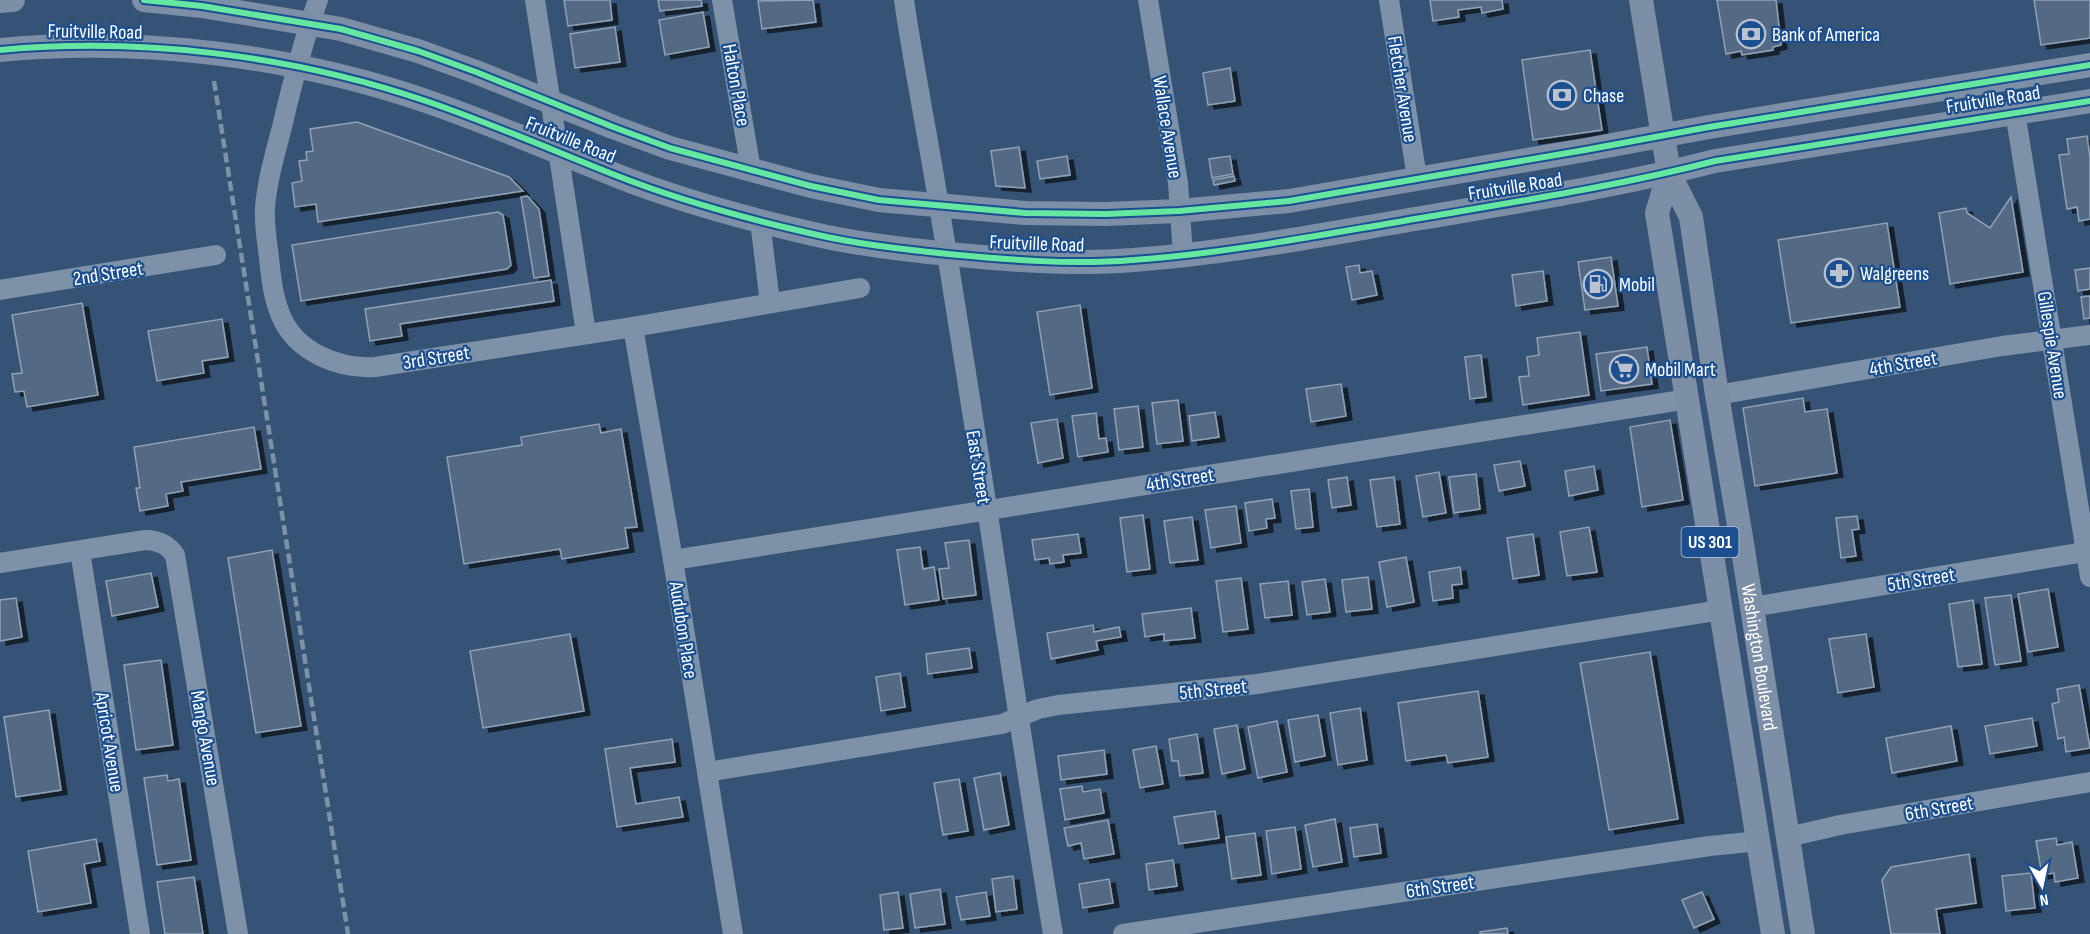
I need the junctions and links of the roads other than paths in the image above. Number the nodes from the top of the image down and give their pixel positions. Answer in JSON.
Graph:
{"nodes":[{"id":1,"x":13,"y":0,"type":"edge"},
{"id":2,"x":144,"y":0,"type":"edge"},
{"id":3,"x":318,"y":0,"type":"edge"},
{"id":4,"x":535,"y":0,"type":"edge"},
{"id":5,"x":722,"y":0,"type":"edge"},
{"id":6,"x":904,"y":0,"type":"edge"},
{"id":7,"x":1148,"y":0,"type":"edge"},
{"id":8,"x":1389,"y":0,"type":"edge"},
{"id":9,"x":1641,"y":0,"type":"edge"},
{"id":10,"x":0,"y":1,"type":"edge"},
{"id":11,"x":310,"y":23,"type":"junction"},
{"id":12,"x":0,"y":50,"type":"edge"},
{"id":13,"x":2090,"y":65,"type":"edge"},
{"id":14,"x":297,"y":67,"type":"junction"},
{"id":15,"x":2090,"y":101,"type":"edge"},
{"id":16,"x":551,"y":102,"type":"junction"},
{"id":17,"x":2016,"y":112,"type":"junction"},
{"id":18,"x":1663,"y":136,"type":"junction"},
{"id":19,"x":558,"y":151,"type":"junction"},
{"id":20,"x":752,"y":170,"type":"junction"},
{"id":21,"x":1669,"y":173,"type":"junction"},
{"id":22,"x":1417,"y":178,"type":"junction"},
{"id":23,"x":939,"y":205,"type":"junction"},
{"id":24,"x":1179,"y":211,"type":"junction"},
{"id":25,"x":760,"y":221,"type":"junction"},
{"id":26,"x":947,"y":254,"type":"junction"},
{"id":27,"x":216,"y":255,"type":"dead end"},
{"id":28,"x":1183,"y":255,"type":"junction"},
{"id":29,"x":860,"y":288,"type":"dead end"},
{"id":30,"x":0,"y":290,"type":"edge"},
{"id":31,"x":770,"y":303,"type":"junction"},
{"id":32,"x":633,"y":327,"type":"junction"},
{"id":33,"x":586,"y":333,"type":"junction"},
{"id":34,"x":2090,"y":335,"type":"edge"},
{"id":35,"x":2053,"y":340,"type":"junction"},
{"id":36,"x":1717,"y":394,"type":"junction"},
{"id":37,"x":1688,"y":399,"type":"junction"},
{"id":38,"x":986,"y":509,"type":"junction"},
{"id":39,"x":80,"y":551,"type":"junction"},
{"id":40,"x":2088,"y":551,"type":"edge"},
{"id":41,"x":673,"y":560,"type":"junction"},
{"id":42,"x":0,"y":563,"type":"edge"},
{"id":43,"x":2090,"y":577,"type":"edge"},
{"id":44,"x":1752,"y":607,"type":"junction"},
{"id":45,"x":1721,"y":610,"type":"junction"},
{"id":46,"x":1017,"y":718,"type":"junction"},
{"id":47,"x":707,"y":772,"type":"junction"},
{"id":48,"x":2090,"y":783,"type":"edge"},
{"id":49,"x":1781,"y":790,"type":"junction"},
{"id":50,"x":1788,"y":837,"type":"junction"},
{"id":51,"x":1759,"y":841,"type":"junction"},
{"id":52,"x":140,"y":934,"type":"edge"},
{"id":53,"x":238,"y":934,"type":"edge"},
{"id":54,"x":733,"y":934,"type":"edge"},
{"id":55,"x":1053,"y":934,"type":"edge"},
{"id":56,"x":1123,"y":934,"type":"edge"},
{"id":57,"x":1773,"y":934,"type":"edge"},
{"id":58,"x":1803,"y":934,"type":"edge"}],
"edges":[{"from":1,"to":10,"type":"main road"},
{"from":2,"to":11,"type":"main road","name":"Fruitville Road"},
{"from":3,"to":11,"type":"street","name":"3rd Street"},
{"from":4,"to":16,"type":"street"},
{"from":5,"to":20,"type":"street","name":"Halton Place"},
{"from":6,"to":23,"type":"street","name":"East Street"},
{"from":7,"to":24,"type":"street","name":"Wallace Avenue"},
{"from":8,"to":22,"type":"street","name":"Fletcher Avenue"},
{"from":9,"to":18,"type":"main road","name":"Washington Boulevard","number":"US 301"},
{"from":11,"to":14,"type":"street","name":"3rd Street"},
{"from":11,"to":16,"type":"main road","name":"Fruitville Road"},
{"from":12,"to":14,"type":"main road","name":"Fruitville Road"},
{"from":13,"to":18,"type":"main road","name":"Fruitville Road"},
{"from":14,"to":19,"type":"main road","name":"Fruitville Road"},
{"from":14,"to":33,"type":"street","name":"3rd Street"},
{"from":15,"to":17,"type":"main road","name":"Fruitville Road"},
{"from":16,"to":19,"type":"street"},
{"from":16,"to":20,"type":"main road","name":"Fruitville Road"},
{"from":17,"to":21,"type":"main road","name":"Fruitville Road"},
{"from":17,"to":35,"type":"street","name":"Gillespie Avenue"},
{"from":18,"to":21,"type":"main road","name":"Washington Boulevard","number":"US 301"},
{"from":18,"to":22,"type":"main road","name":"Fruitville Road"},
{"from":19,"to":25,"type":"main road","name":"Fruitville Road"},
{"from":19,"to":33,"type":"street"},
{"from":20,"to":23,"type":"main road","name":"Fruitville Road"},
{"from":21,"to":28,"type":"main road","name":"Fruitville Road"},
{"from":21,"to":36,"type":"main road","name":"Washington Boulevard","number":"US 301"},
{"from":21,"to":37,"type":"main road","name":"Washington Boulevard","number":"US 301"},
{"from":22,"to":24,"type":"main road","name":"Fruitville Road"},
{"from":23,"to":24,"type":"main road","name":"Fruitville Road"},
{"from":23,"to":26,"type":"street","name":"East Street"},
{"from":24,"to":28,"type":"street","name":"Wallace Avenue"},
{"from":25,"to":26,"type":"main road","name":"Fruitville Road"},
{"from":25,"to":31,"type":"street"},
{"from":26,"to":28,"type":"main road","name":"Fruitville Road"},
{"from":26,"to":38,"type":"street","name":"East Street"},
{"from":27,"to":30,"type":"street","name":"2nd Street"},
{"from":29,"to":31,"type":"street","name":"3rd Street"},
{"from":31,"to":32,"type":"street","name":"3rd Street"},
{"from":32,"to":33,"type":"street","name":"3rd Street"},
{"from":32,"to":41,"type":"street","name":"Audubon Place"},
{"from":34,"to":35,"type":"street","name":"4th Street"},
{"from":35,"to":36,"type":"street","name":"4th Street"},
{"from":35,"to":40,"type":"street","name":"Gillespie Avenue"},
{"from":36,"to":44,"type":"main road","name":"Washington Boulevard","number":"US 301"},
{"from":37,"to":38,"type":"street","name":"4th Street"},
{"from":37,"to":45,"type":"main road","name":"Washington Boulevard","number":"US 301"},
{"from":38,"to":41,"type":"street","name":"4th Street"},
{"from":38,"to":46,"type":"street","name":"East Street"},
{"from":39,"to":42,"type":"street"},
{"from":39,"to":52,"type":"street","name":"Apricot Avenue"},
{"from":39,"to":53,"type":"street","name":"Mango Avenue"},
{"from":40,"to":43,"type":"street","name":"Gillespie Avenue"},
{"from":40,"to":44,"type":"street","name":"5th Street"},
{"from":41,"to":47,"type":"street","name":"Audubon Place"},
{"from":44,"to":49,"type":"main road","name":"Washington Boulevard","number":"US 301"},
{"from":45,"to":46,"type":"street","name":"5th Street"},
{"from":45,"to":49,"type":"main road"},
{"from":45,"to":51,"type":"main road","name":"Washington Boulevard","number":"US 301"},
{"from":46,"to":47,"type":"street","name":"5th Street"},
{"from":46,"to":55,"type":"street","name":"East Street"},
{"from":47,"to":54,"type":"street","name":"Audubon Place"},
{"from":48,"to":50,"type":"street","name":"6th Street"},
{"from":49,"to":50,"type":"main road","name":"Washington Boulevard","number":"US 301"},
{"from":50,"to":58,"type":"main road","name":"Washington Boulevard","number":"US 301"},
{"from":51,"to":56,"type":"street","name":"6th Street"},
{"from":51,"to":57,"type":"main road","name":"Washington Boulevard","number":"US 301"}]}
